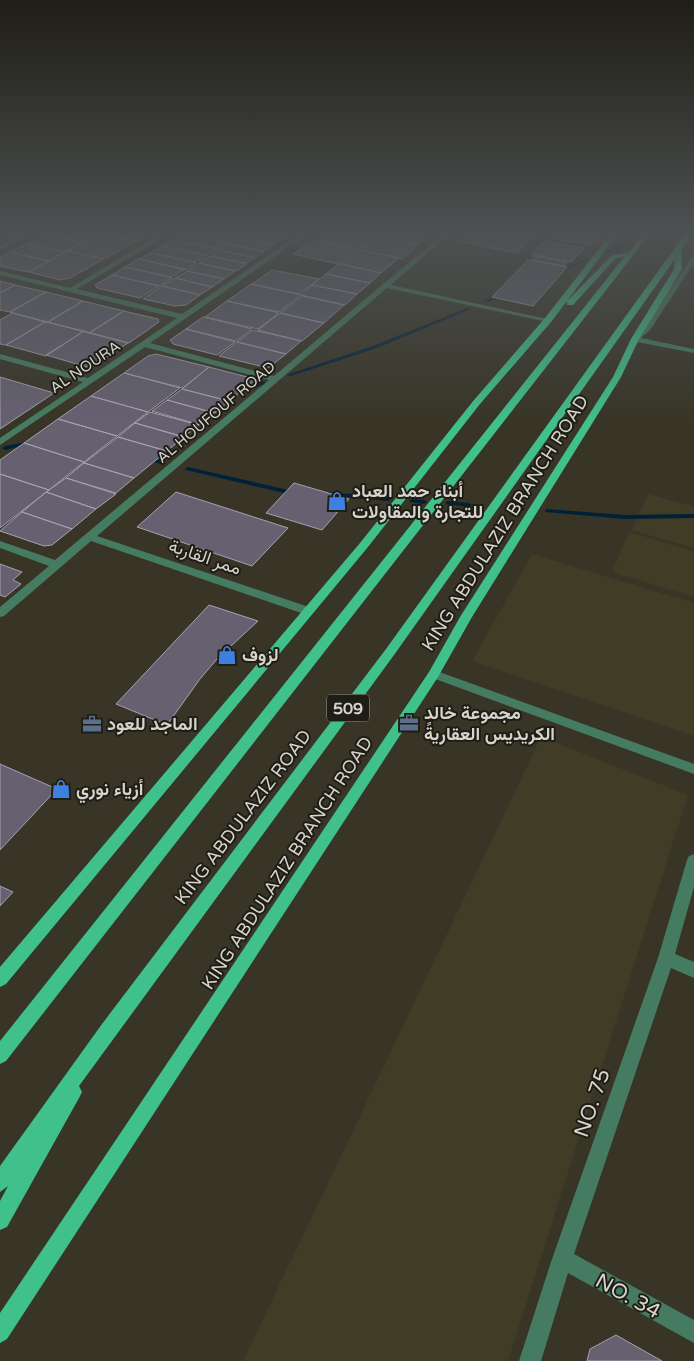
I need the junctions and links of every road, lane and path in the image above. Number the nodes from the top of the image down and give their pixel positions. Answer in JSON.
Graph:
{"nodes":[{"id":1,"x":90,"y":295,"type":"edge"},
{"id":2,"x":217,"y":295,"type":"edge"},
{"id":3,"x":376,"y":295,"type":"edge"},
{"id":4,"x":429,"y":295,"type":"edge"},
{"id":5,"x":567,"y":295,"type":"edge"},
{"id":6,"x":578,"y":295,"type":"edge"},
{"id":7,"x":599,"y":295,"type":"edge"},
{"id":8,"x":647,"y":295,"type":"edge"},
{"id":9,"x":662,"y":295,"type":"edge"},
{"id":10,"x":669,"y":295,"type":"edge"},
{"id":11,"x":184,"y":317,"type":"junction"},
{"id":12,"x":549,"y":318,"type":"junction"},
{"id":13,"x":635,"y":339,"type":"junction"},
{"id":14,"x":143,"y":344,"type":"junction"},
{"id":15,"x":694,"y":351,"type":"edge"},
{"id":16,"x":0,"y":356,"type":"edge"},
{"id":17,"x":276,"y":379,"type":"junction"},
{"id":18,"x":90,"y":381,"type":"junction"},
{"id":19,"x":0,"y":442,"type":"edge"},
{"id":20,"x":90,"y":537,"type":"junction"},
{"id":21,"x":0,"y":544,"type":"edge"},
{"id":22,"x":57,"y":565,"type":"junction"},
{"id":23,"x":308,"y":611,"type":"junction"},
{"id":24,"x":0,"y":613,"type":"edge"},
{"id":25,"x":434,"y":674,"type":"junction"},
{"id":26,"x":694,"y":769,"type":"edge"},
{"id":27,"x":694,"y":860,"type":"edge"},
{"id":28,"x":666,"y":958,"type":"junction"},
{"id":29,"x":694,"y":970,"type":"edge"},
{"id":30,"x":0,"y":979,"type":"edge"},
{"id":31,"x":38,"y":1007,"type":"junction"},
{"id":32,"x":108,"y":1030,"type":"junction"},
{"id":33,"x":0,"y":1043,"type":"edge"},
{"id":34,"x":0,"y":1055,"type":"edge"},
{"id":35,"x":0,"y":1182,"type":"edge"},
{"id":36,"x":0,"y":1220,"type":"edge"},
{"id":37,"x":562,"y":1259,"type":"junction"},
{"id":38,"x":0,"y":1332,"type":"edge"},
{"id":39,"x":694,"y":1332,"type":"edge"},
{"id":40,"x":530,"y":1361,"type":"edge"}],
"edges":[{"from":1,"to":11,"type":"street"},
{"from":2,"to":11,"type":"street","name":"AL NOURA"},
{"from":3,"to":17,"type":"street","name":"AL HOUFOUF ROAD"},
{"from":4,"to":12,"type":"street"},
{"from":5,"to":12,"type":"main road"},
{"from":6,"to":12,"type":"main road"},
{"from":7,"to":31,"type":"main road"},
{"from":8,"to":32,"type":"main road","name":"KING ABDULAZIZ ROAD","number":"509"},
{"from":9,"to":13,"type":"main road","name":"KING ABDULAZIZ BRANCH ROAD"},
{"from":10,"to":13,"type":"street"},
{"from":11,"to":14,"type":"street","name":"AL NOURA"},
{"from":12,"to":23,"type":"main road"},
{"from":13,"to":15,"type":"street"},
{"from":13,"to":25,"type":"main road","name":"KING ABDULAZIZ BRANCH ROAD"},
{"from":14,"to":17,"type":"street"},
{"from":14,"to":18,"type":"street","name":"AL NOURA"},
{"from":16,"to":18,"type":"street"},
{"from":17,"to":20,"type":"street","name":"AL HOUFOUF ROAD"},
{"from":18,"to":19,"type":"street","name":"AL NOURA"},
{"from":20,"to":22,"type":"street","name":"AL HOUFOUF ROAD"},
{"from":20,"to":23,"type":"street","name":"ممر القاربة"},
{"from":21,"to":22,"type":"street"},
{"from":22,"to":24,"type":"street","name":"AL HOUFOUF ROAD"},
{"from":23,"to":30,"type":"main road"},
{"from":25,"to":26,"type":"street"},
{"from":25,"to":38,"type":"main road","name":"KING ABDULAZIZ BRANCH ROAD"},
{"from":27,"to":28,"type":"street","name":"NO. 75"},
{"from":28,"to":29,"type":"street"},
{"from":28,"to":37,"type":"street","name":"NO. 75"},
{"from":31,"to":33,"type":"main road"},
{"from":31,"to":34,"type":"main road"},
{"from":32,"to":35,"type":"main road","name":"KING ABDULAZIZ ROAD","number":"509"},
{"from":32,"to":36,"type":"main road"},
{"from":37,"to":39,"type":"street","name":"NO. 34"},
{"from":37,"to":40,"type":"street","name":"NO. 75"}]}
